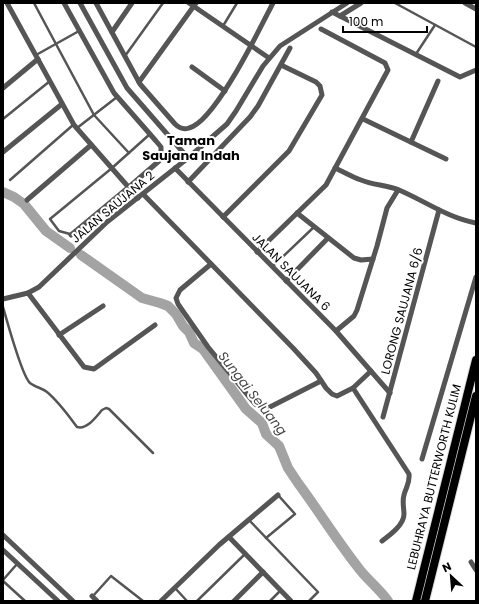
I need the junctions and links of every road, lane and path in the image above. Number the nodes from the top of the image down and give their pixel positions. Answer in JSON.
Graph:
{"nodes":[{"id":1,"x":7,"y":3,"type":"edge"},
{"id":2,"x":34,"y":3,"type":"edge"},
{"id":3,"x":64,"y":3,"type":"edge"},
{"id":4,"x":80,"y":3,"type":"edge"},
{"id":5,"x":132,"y":3,"type":"edge"},
{"id":6,"x":163,"y":3,"type":"edge"},
{"id":7,"x":237,"y":3,"type":"edge"},
{"id":8,"x":273,"y":3,"type":"edge"},
{"id":9,"x":347,"y":3,"type":"edge"},
{"id":10,"x":361,"y":3,"type":"edge"},
{"id":11,"x":395,"y":3,"type":"edge"},
{"id":12,"x":465,"y":3,"type":"edge"},
{"id":13,"x":98,"y":4,"type":"edge"},
{"id":14,"x":193,"y":4,"type":"edge"},
{"id":15,"x":476,"y":9,"type":"edge"},
{"id":16,"x":332,"y":12,"type":"junction"},
{"id":17,"x":340,"y":16,"type":"junction"},
{"id":18,"x":435,"y":25,"type":"junction"},
{"id":19,"x":223,"y":26,"type":"junction"},
{"id":20,"x":320,"y":29,"type":"dead end"},
{"id":21,"x":79,"y":31,"type":"junction"},
{"id":22,"x":112,"y":32,"type":"junction"},
{"id":23,"x":57,"y":43,"type":"junction"},
{"id":24,"x":251,"y":46,"type":"junction"},
{"id":25,"x":476,"y":47,"type":"edge"},
{"id":26,"x":290,"y":48,"type":"dead end"},
{"id":27,"x":415,"y":54,"type":"junction"},
{"id":28,"x":37,"y":57,"type":"junction"},
{"id":29,"x":125,"y":57,"type":"junction"},
{"id":30,"x":269,"y":58,"type":"junction"},
{"id":31,"x":282,"y":65,"type":"junction"},
{"id":32,"x":192,"y":67,"type":"dead end"},
{"id":33,"x":476,"y":70,"type":"edge"},
{"id":34,"x":50,"y":81,"type":"junction"},
{"id":35,"x":438,"y":81,"type":"dead end"},
{"id":36,"x":139,"y":82,"type":"junction"},
{"id":37,"x":3,"y":88,"type":"edge"},
{"id":38,"x":225,"y":91,"type":"junction"},
{"id":39,"x":117,"y":97,"type":"junction"},
{"id":40,"x":62,"y":104,"type":"junction"},
{"id":41,"x":94,"y":114,"type":"junction"},
{"id":42,"x":3,"y":119,"type":"edge"},
{"id":43,"x":363,"y":119,"type":"junction"},
{"id":44,"x":75,"y":127,"type":"junction"},
{"id":45,"x":150,"y":134,"type":"junction"},
{"id":46,"x":411,"y":142,"type":"junction"},
{"id":47,"x":92,"y":145,"type":"junction"},
{"id":48,"x":3,"y":152,"type":"edge"},
{"id":49,"x":129,"y":153,"type":"junction"},
{"id":50,"x":188,"y":158,"type":"junction"},
{"id":51,"x":446,"y":159,"type":"dead end"},
{"id":52,"x":112,"y":168,"type":"junction"},
{"id":53,"x":175,"y":168,"type":"junction"},
{"id":54,"x":335,"y":168,"type":"junction"},
{"id":55,"x":10,"y":180,"type":"dead end"},
{"id":56,"x":188,"y":182,"type":"junction"},
{"id":57,"x":129,"y":187,"type":"junction"},
{"id":58,"x":398,"y":190,"type":"junction"},
{"id":59,"x":143,"y":194,"type":"junction"},
{"id":60,"x":138,"y":198,"type":"junction"},
{"id":61,"x":26,"y":200,"type":"dead end"},
{"id":62,"x":439,"y":210,"type":"junction"},
{"id":63,"x":297,"y":213,"type":"junction"},
{"id":64,"x":222,"y":217,"type":"junction"},
{"id":65,"x":476,"y":223,"type":"edge"},
{"id":66,"x":314,"y":227,"type":"junction"},
{"id":67,"x":71,"y":235,"type":"joint"},
{"id":68,"x":328,"y":238,"type":"junction"},
{"id":69,"x":257,"y":252,"type":"junction"},
{"id":70,"x":373,"y":259,"type":"junction"},
{"id":71,"x":211,"y":264,"type":"junction"},
{"id":72,"x":272,"y":267,"type":"junction"},
{"id":73,"x":476,"y":277,"type":"edge"},
{"id":74,"x":286,"y":281,"type":"junction"},
{"id":75,"x":28,"y":293,"type":"junction"},
{"id":76,"x":3,"y":299,"type":"edge"},
{"id":77,"x":103,"y":306,"type":"dead end"},
{"id":78,"x":3,"y":308,"type":"edge"},
{"id":79,"x":155,"y":326,"type":"dead end"},
{"id":80,"x":336,"y":331,"type":"junction"},
{"id":81,"x":59,"y":335,"type":"junction"},
{"id":82,"x":476,"y":360,"type":"edge"},
{"id":83,"x":371,"y":371,"type":"junction"},
{"id":84,"x":321,"y":382,"type":"junction"},
{"id":85,"x":354,"y":388,"type":"junction"},
{"id":86,"x":390,"y":393,"type":"junction"},
{"id":87,"x":476,"y":396,"type":"edge"},
{"id":88,"x":383,"y":417,"type":"dead end"},
{"id":89,"x":152,"y":454,"type":"dead end"},
{"id":90,"x":422,"y":460,"type":"dead end"},
{"id":91,"x":278,"y":495,"type":"joint"},
{"id":92,"x":248,"y":520,"type":"junction"},
{"id":93,"x":3,"y":535,"type":"edge"},
{"id":94,"x":229,"y":537,"type":"junction"},
{"id":95,"x":266,"y":538,"type":"junction"},
{"id":96,"x":382,"y":541,"type":"dead end"},
{"id":97,"x":3,"y":550,"type":"edge"},
{"id":98,"x":245,"y":554,"type":"junction"},
{"id":99,"x":471,"y":562,"type":"dead end"},
{"id":100,"x":18,"y":564,"type":"junction"},
{"id":101,"x":476,"y":570,"type":"edge"},
{"id":102,"x":264,"y":572,"type":"junction"},
{"id":103,"x":3,"y":580,"type":"edge"},
{"id":104,"x":175,"y":588,"type":"junction"},
{"id":105,"x":281,"y":590,"type":"junction"},
{"id":106,"x":92,"y":596,"type":"joint"},
{"id":107,"x":25,"y":601,"type":"edge"},
{"id":108,"x":58,"y":601,"type":"edge"},
{"id":109,"x":73,"y":601,"type":"edge"},
{"id":110,"x":97,"y":601,"type":"edge"},
{"id":111,"x":143,"y":601,"type":"edge"},
{"id":112,"x":161,"y":601,"type":"edge"},
{"id":113,"x":187,"y":601,"type":"edge"},
{"id":114,"x":197,"y":601,"type":"edge"},
{"id":115,"x":234,"y":601,"type":"edge"},
{"id":116,"x":270,"y":601,"type":"edge"},
{"id":117,"x":291,"y":601,"type":"edge"},
{"id":118,"x":309,"y":601,"type":"edge"},
{"id":119,"x":416,"y":601,"type":"edge"},
{"id":120,"x":425,"y":601,"type":"edge"}],
"edges":[{"from":1,"to":28,"type":"street"},
{"from":2,"to":23,"type":"lane"},
{"from":3,"to":21,"type":"street"},
{"from":4,"to":50,"type":"street"},
{"from":5,"to":22,"type":"street"},
{"from":6,"to":29,"type":"lane"},
{"from":7,"to":19,"type":"lane"},
{"from":8,"to":24,"type":"street"},
{"from":9,"to":16,"type":"street","name":"JALAN SAUJANA 2"},
{"from":10,"to":17,"type":"street"},
{"from":11,"to":18,"type":"lane"},
{"from":12,"to":15,"type":"street"},
{"from":13,"to":22,"type":"street"},
{"from":14,"to":19,"type":"street"},
{"from":14,"to":36,"type":"street"},
{"from":16,"to":17,"type":"street"},
{"from":16,"to":30,"type":"street","name":"JALAN SAUJANA 2"},
{"from":17,"to":27,"type":"street"},
{"from":18,"to":25,"type":"lane"},
{"from":18,"to":27,"type":"lane"},
{"from":19,"to":24,"type":"street"},
{"from":20,"to":43,"type":"street"},
{"from":21,"to":23,"type":"lane"},
{"from":21,"to":39,"type":"street"},
{"from":22,"to":29,"type":"street"},
{"from":23,"to":28,"type":"lane"},
{"from":23,"to":41,"type":"lane"},
{"from":24,"to":30,"type":"street"},
{"from":24,"to":38,"type":"street"},
{"from":26,"to":31,"type":"street"},
{"from":27,"to":33,"type":"street"},
{"from":28,"to":34,"type":"street"},
{"from":28,"to":37,"type":"street"},
{"from":29,"to":36,"type":"street"},
{"from":30,"to":50,"type":"street","name":"JALAN SAUJANA 2"},
{"from":31,"to":56,"type":"street"},
{"from":31,"to":64,"type":"street"},
{"from":32,"to":38,"type":"street"},
{"from":34,"to":40,"type":"street"},
{"from":34,"to":42,"type":"lane"},
{"from":35,"to":46,"type":"street"},
{"from":36,"to":38,"type":"street"},
{"from":39,"to":41,"type":"lane"},
{"from":39,"to":45,"type":"street"},
{"from":40,"to":44,"type":"street"},
{"from":40,"to":48,"type":"street"},
{"from":41,"to":44,"type":"lane"},
{"from":41,"to":49,"type":"lane"},
{"from":43,"to":46,"type":"street"},
{"from":43,"to":54,"type":"street"},
{"from":44,"to":47,"type":"street"},
{"from":44,"to":55,"type":"lane"},
{"from":45,"to":49,"type":"lane"},
{"from":45,"to":57,"type":"street"},
{"from":46,"to":51,"type":"street"},
{"from":47,"to":52,"type":"street"},
{"from":47,"to":61,"type":"street"},
{"from":49,"to":52,"type":"lane"},
{"from":50,"to":53,"type":"street","name":"JALAN SAUJANA 2"},
{"from":52,"to":57,"type":"street"},
{"from":52,"to":67,"type":"lane"},
{"from":53,"to":56,"type":"street","name":"JALAN SAUJANA 6"},
{"from":53,"to":59,"type":"street","name":"JALAN SAUJANA 2"},
{"from":54,"to":58,"type":"street"},
{"from":54,"to":63,"type":"street"},
{"from":56,"to":64,"type":"street","name":"JALAN SAUJANA 6"},
{"from":57,"to":60,"type":"street"},
{"from":57,"to":67,"type":"street"},
{"from":58,"to":62,"type":"street"},
{"from":58,"to":70,"type":"street"},
{"from":59,"to":60,"type":"street","name":"JALAN SAUJANA 2"},
{"from":59,"to":71,"type":"street"},
{"from":60,"to":75,"type":"street","name":"JALAN SAUJANA 2"},
{"from":62,"to":65,"type":"street"},
{"from":62,"to":86,"type":"street","name":"LORONG SAUJANA 6/6"},
{"from":63,"to":66,"type":"street"},
{"from":63,"to":69,"type":"street"},
{"from":64,"to":69,"type":"street","name":"JALAN SAUJANA 6"},
{"from":66,"to":68,"type":"street"},
{"from":66,"to":72,"type":"lane"},
{"from":68,"to":70,"type":"street"},
{"from":68,"to":74,"type":"street"},
{"from":69,"to":72,"type":"street","name":"JALAN SAUJANA 6"},
{"from":70,"to":80,"type":"street"},
{"from":71,"to":84,"type":"street"},
{"from":71,"to":84,"type":"street"},
{"from":72,"to":74,"type":"street","name":"JALAN SAUJANA 6"},
{"from":73,"to":90,"type":"street"},
{"from":74,"to":80,"type":"street","name":"JALAN SAUJANA 6"},
{"from":75,"to":76,"type":"street","name":"JALAN SAUJANA 2"},
{"from":75,"to":81,"type":"street"},
{"from":77,"to":81,"type":"street"},
{"from":78,"to":89,"type":"lane"},
{"from":79,"to":81,"type":"street"},
{"from":80,"to":83,"type":"street","name":"JALAN SAUJANA 6"},
{"from":82,"to":119,"type":"highway","name":"LEBUHRAYA BUTTERWORTH KULIM"},
{"from":83,"to":85,"type":"street"},
{"from":83,"to":86,"type":"street","name":"JALAN SAUJANA 6"},
{"from":84,"to":85,"type":"street"},
{"from":85,"to":96,"type":"street"},
{"from":86,"to":88,"type":"street","name":"LORONG SAUJANA 6/6"},
{"from":87,"to":120,"type":"highway","name":"LEBUHRAYA BUTTERWORTH KULIM"},
{"from":91,"to":92,"type":"street"},
{"from":91,"to":95,"type":"lane"},
{"from":92,"to":94,"type":"street"},
{"from":92,"to":95,"type":"lane"},
{"from":93,"to":109,"type":"street"},
{"from":94,"to":98,"type":"street"},
{"from":94,"to":104,"type":"street"},
{"from":95,"to":118,"type":"lane"},
{"from":97,"to":100,"type":"street"},
{"from":98,"to":102,"type":"street"},
{"from":98,"to":114,"type":"lane"},
{"from":99,"to":101,"type":"street"},
{"from":100,"to":103,"type":"lane"},
{"from":100,"to":108,"type":"street"},
{"from":102,"to":105,"type":"street"},
{"from":102,"to":115,"type":"street"},
{"from":103,"to":107,"type":"lane"},
{"from":104,"to":112,"type":"street"},
{"from":104,"to":113,"type":"lane"},
{"from":105,"to":116,"type":"lane"},
{"from":105,"to":117,"type":"street"},
{"from":106,"to":110,"type":"street"},
{"from":106,"to":111,"type":"lane"}]}
